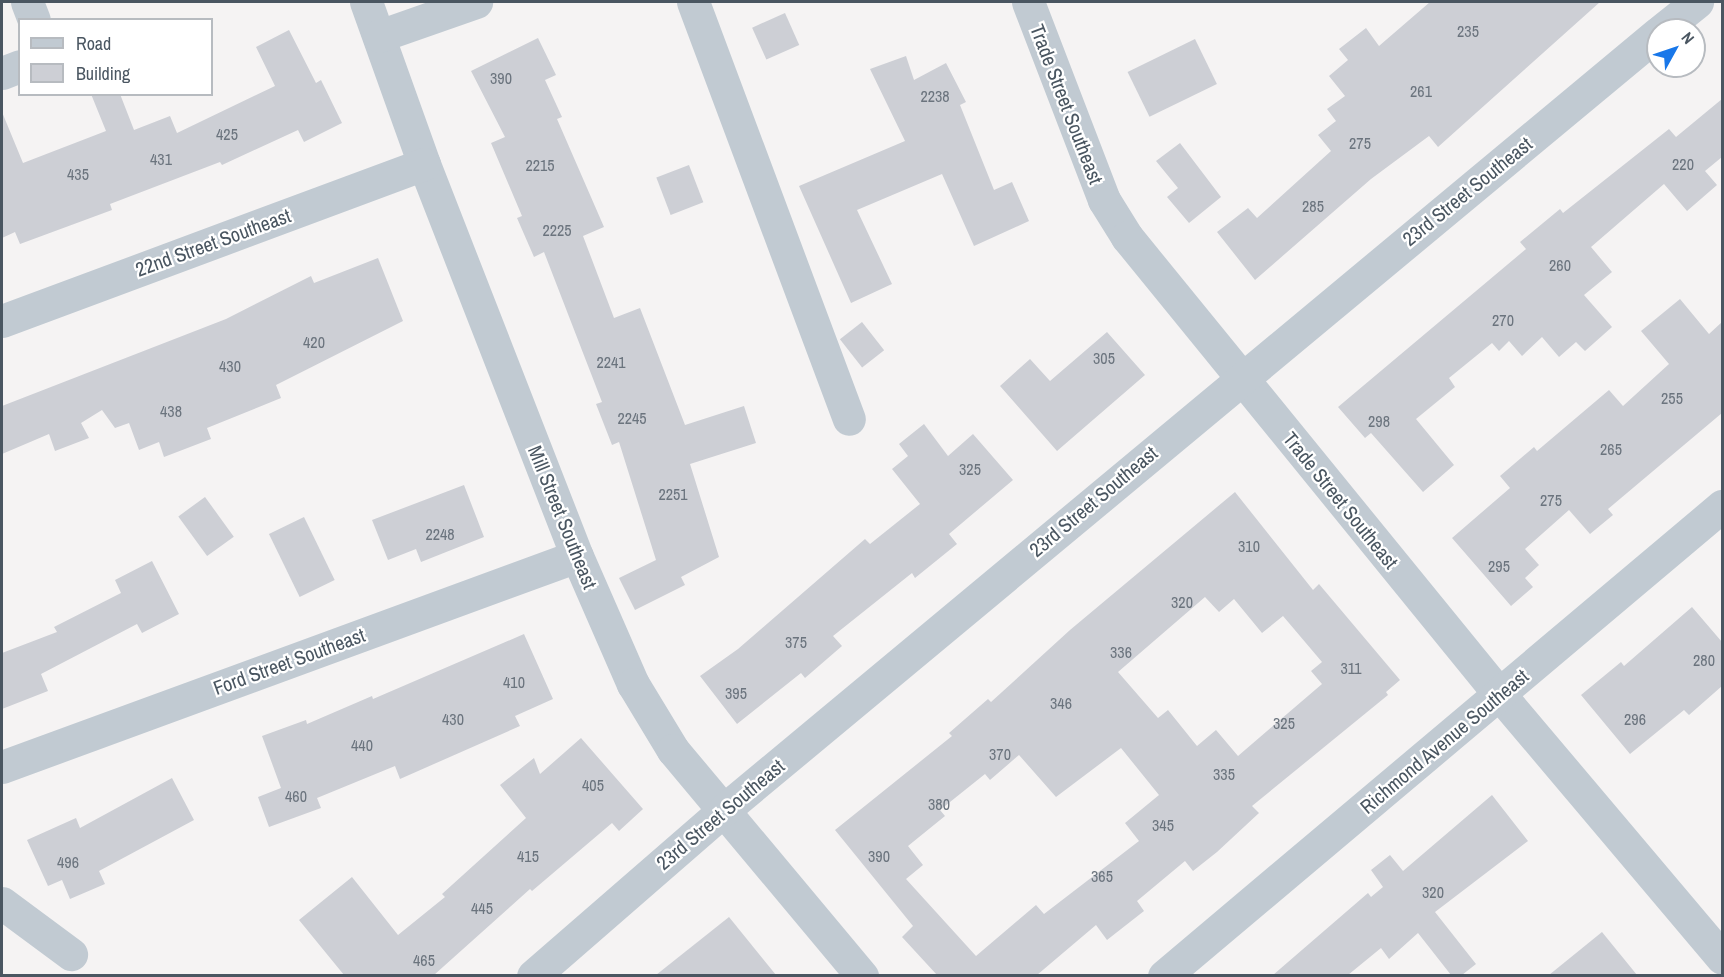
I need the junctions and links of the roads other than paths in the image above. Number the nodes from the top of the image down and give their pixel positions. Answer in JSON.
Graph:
{"nodes":[{"id":1,"x":27,"y":2,"type":"edge"},
{"id":2,"x":366,"y":2,"type":"edge"},
{"id":3,"x":476,"y":2,"type":"edge"},
{"id":4,"x":693,"y":2,"type":"edge"},
{"id":5,"x":1029,"y":2,"type":"edge"},
{"id":6,"x":1696,"y":2,"type":"edge"},
{"id":7,"x":33,"y":18,"type":"edge"},
{"id":8,"x":1677,"y":18,"type":"edge"},
{"id":9,"x":379,"y":36,"type":"junction"},
{"id":10,"x":1646,"y":43,"type":"edge"},
{"id":11,"x":18,"y":67,"type":"edge"},
{"id":12,"x":2,"y":73,"type":"edge"},
{"id":13,"x":424,"y":164,"type":"junction"},
{"id":14,"x":2,"y":321,"type":"edge"},
{"id":15,"x":1241,"y":377,"type":"junction"},
{"id":16,"x":849,"y":419,"type":"dead end"},
{"id":17,"x":1722,"y":506,"type":"edge"},
{"id":18,"x":577,"y":556,"type":"junction"},
{"id":19,"x":1500,"y":695,"type":"junction"},
{"id":20,"x":2,"y":767,"type":"edge"},
{"id":21,"x":724,"y":809,"type":"junction"},
{"id":22,"x":2,"y":903,"type":"edge"},
{"id":23,"x":71,"y":954,"type":"dead end"},
{"id":24,"x":1722,"y":958,"type":"edge"},
{"id":25,"x":533,"y":975,"type":"edge"},
{"id":26,"x":862,"y":975,"type":"edge"},
{"id":27,"x":1164,"y":975,"type":"edge"}],
"edges":[{"from":1,"to":7,"type":"street"},
{"from":2,"to":9,"type":"street","name":"Mill Street Southeast"},
{"from":3,"to":9,"type":"street"},
{"from":4,"to":16,"type":"street"},
{"from":5,"to":15,"type":"street","name":"Trade Street Southeast"},
{"from":6,"to":8,"type":"street"},
{"from":9,"to":13,"type":"street","name":"Mill Street Southeast"},
{"from":10,"to":15,"type":"street","name":"23rd Street Southeast"},
{"from":11,"to":12,"type":"street"},
{"from":13,"to":14,"type":"street","name":"22nd Street Southeast"},
{"from":13,"to":18,"type":"street","name":"Mill Street Southeast"},
{"from":15,"to":19,"type":"street","name":"Trade Street Southeast"},
{"from":15,"to":21,"type":"street","name":"23rd Street Southeast"},
{"from":17,"to":19,"type":"street","name":"Richmond Avenue Southeast"},
{"from":18,"to":20,"type":"street","name":"Ford Street Southeast"},
{"from":18,"to":21,"type":"street","name":"Mill Street Southeast"},
{"from":19,"to":24,"type":"street","name":"Trade Street Southeast"},
{"from":19,"to":27,"type":"street","name":"Richmond Avenue Southeast"},
{"from":21,"to":25,"type":"street","name":"23rd Street Southeast"},
{"from":21,"to":26,"type":"street","name":"Mill Street Southeast"},
{"from":22,"to":23,"type":"street"}]}
